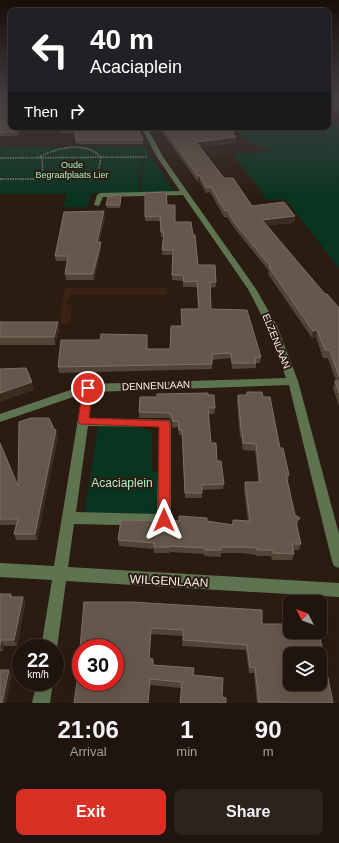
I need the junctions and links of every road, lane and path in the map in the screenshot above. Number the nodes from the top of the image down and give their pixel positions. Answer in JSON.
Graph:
{"nodes":[{"id":1,"x":146,"y":131,"type":"edge"},
{"id":2,"x":101,"y":157,"type":"junction"},
{"id":3,"x":160,"y":157,"type":"junction"},
{"id":4,"x":0,"y":158,"type":"edge"},
{"id":5,"x":37,"y":158,"type":"junction"},
{"id":6,"x":42,"y":158,"type":"junction"},
{"id":7,"x":0,"y":179,"type":"edge"},
{"id":8,"x":39,"y":179,"type":"junction"},
{"id":9,"x":186,"y":193,"type":"junction"},
{"id":10,"x":97,"y":205,"type":"dead end"},
{"id":11,"x":293,"y":381,"type":"junction"},
{"id":12,"x":88,"y":388,"type":"junction"},
{"id":13,"x":0,"y":418,"type":"edge"},
{"id":14,"x":83,"y":422,"type":"junction"},
{"id":15,"x":69,"y":518,"type":"junction"},
{"id":16,"x":339,"y":561,"type":"edge"},
{"id":17,"x":0,"y":570,"type":"edge"},
{"id":18,"x":60,"y":574,"type":"junction"},
{"id":19,"x":339,"y":590,"type":"edge"},
{"id":20,"x":51,"y":639,"type":"edge"},
{"id":21,"x":43,"y":691,"type":"edge"},
{"id":22,"x":42,"y":703,"type":"edge"}],
"edges":[{"from":1,"to":3,"type":"street","name":"ELZENLAAN"},
{"from":2,"to":3,"type":"path"},
{"from":2,"to":5,"type":"path"},
{"from":2,"to":6,"type":"path"},
{"from":2,"to":8,"type":"path"},
{"from":3,"to":9,"type":"street","name":"ELZENLAAN"},
{"from":4,"to":5,"type":"path"},
{"from":5,"to":6,"type":"path"},
{"from":6,"to":8,"type":"path"},
{"from":7,"to":8,"type":"path"},
{"from":9,"to":10,"type":"street"},
{"from":9,"to":11,"type":"street","name":"ELZENLAAN"},
{"from":11,"to":12,"type":"street","name":"DENNENLAAN"},
{"from":11,"to":16,"type":"street","name":"ELZENLAAN"},
{"from":12,"to":13,"type":"street","name":"DENNENLAAN"},
{"from":12,"to":14,"type":"street"},
{"from":14,"to":15,"type":"street"},
{"from":14,"to":15,"type":"street"},
{"from":15,"to":18,"type":"street"},
{"from":17,"to":18,"type":"street","name":"WILGENLAAN"},
{"from":18,"to":19,"type":"street","name":"WILGENLAAN"},
{"from":18,"to":20,"type":"street"},
{"from":21,"to":22,"type":"street"}]}
